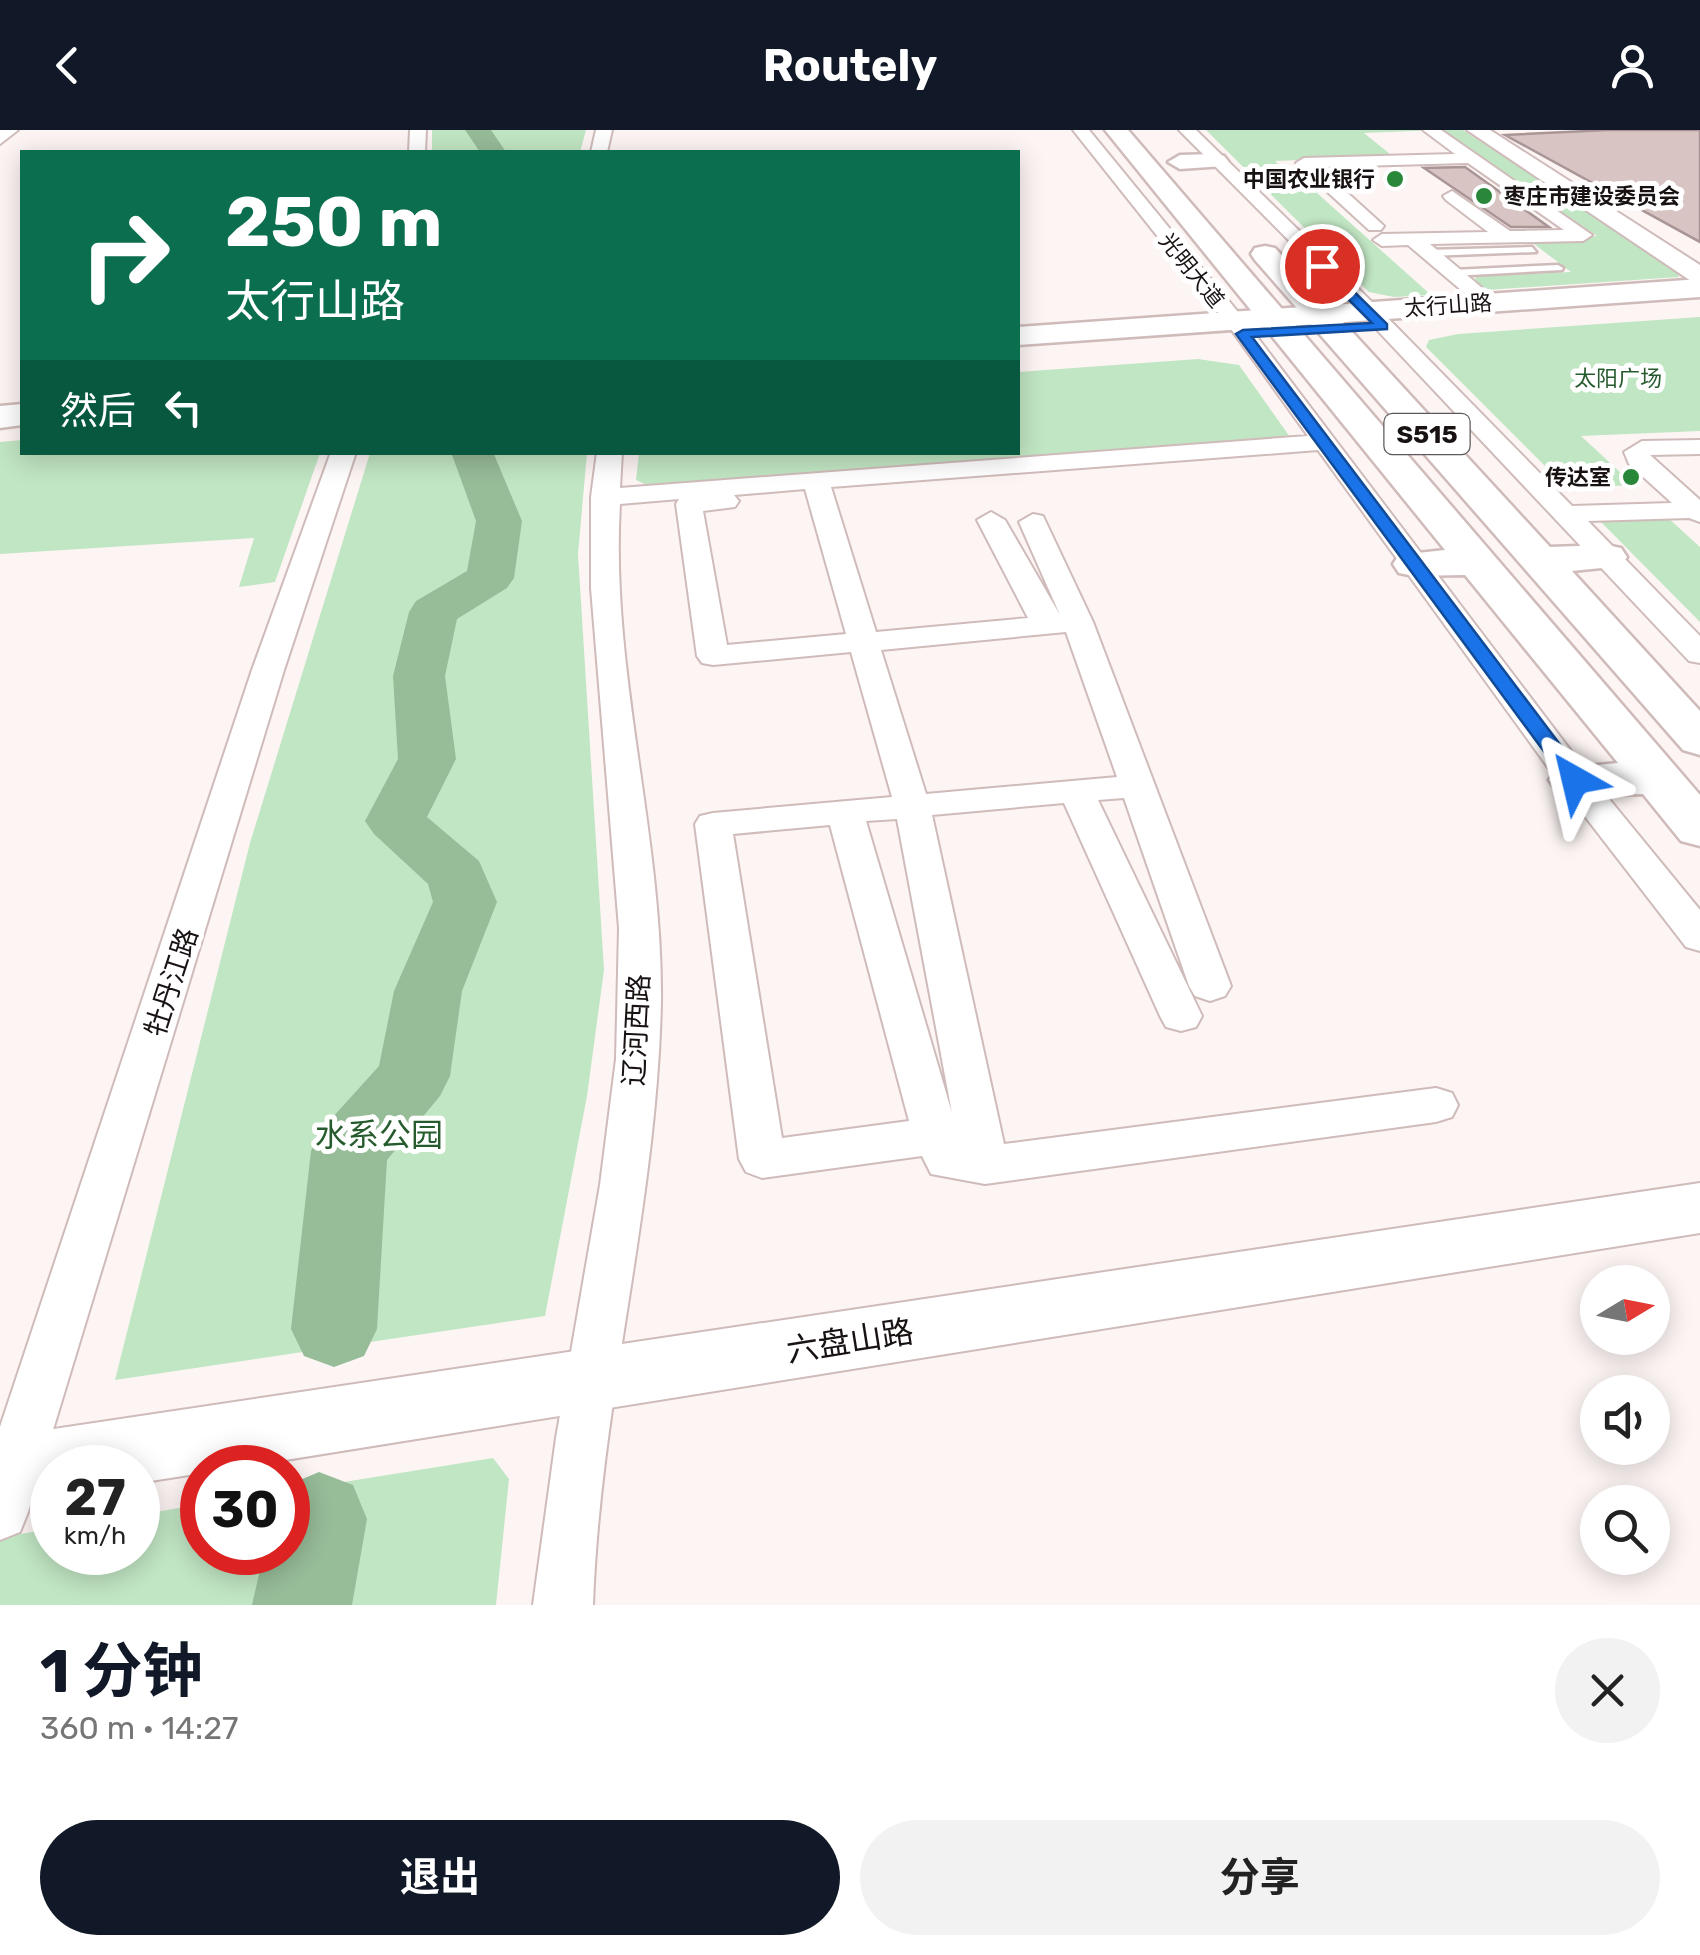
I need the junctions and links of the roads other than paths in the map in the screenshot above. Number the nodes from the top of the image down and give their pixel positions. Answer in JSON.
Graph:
{"nodes":[{"id":1,"x":8,"y":130,"type":"edge"},
{"id":2,"x":1081,"y":130,"type":"edge"},
{"id":3,"x":1431,"y":130,"type":"edge"},
{"id":4,"x":1476,"y":130,"type":"edge"},
{"id":5,"x":0,"y":138,"type":"edge"},
{"id":6,"x":1147,"y":146,"type":"edge"},
{"id":7,"x":1472,"y":158,"type":"junction"},
{"id":8,"x":1216,"y":161,"type":"joint"},
{"id":9,"x":1452,"y":196,"type":"dead end"},
{"id":10,"x":1375,"y":226,"type":"dead end"},
{"id":11,"x":1510,"y":237,"type":"junction"},
{"id":12,"x":1420,"y":246,"type":"junction"},
{"id":13,"x":1532,"y":250,"type":"junction"},
{"id":14,"x":1410,"y":266,"type":"dead end"},
{"id":15,"x":1452,"y":273,"type":"junction"},
{"id":16,"x":1700,"y":276,"type":"edge"},
{"id":17,"x":1700,"y":288,"type":"edge"},
{"id":18,"x":1488,"y":302,"type":"junction"},
{"id":19,"x":1700,"y":305,"type":"edge"},
{"id":20,"x":1376,"y":318,"type":"junction"},
{"id":21,"x":1326,"y":322,"type":"junction"},
{"id":22,"x":1259,"y":326,"type":"junction"},
{"id":23,"x":1020,"y":336,"type":"edge"},
{"id":24,"x":1020,"y":348,"type":"edge"},
{"id":25,"x":1326,"y":442,"type":"junction"},
{"id":26,"x":1700,"y":447,"type":"edge"},
{"id":27,"x":343,"y":455,"type":"edge"},
{"id":28,"x":610,"y":455,"type":"edge"},
{"id":29,"x":1670,"y":486,"type":"junction"},
{"id":30,"x":817,"y":488,"type":"junction"},
{"id":31,"x":1541,"y":490,"type":"junction"},
{"id":32,"x":604,"y":497,"type":"junction"},
{"id":33,"x":1698,"y":512,"type":"edge"},
{"id":34,"x":1564,"y":514,"type":"junction"},
{"id":35,"x":991,"y":520,"type":"dead end"},
{"id":36,"x":1033,"y":522,"type":"dead end"},
{"id":37,"x":1606,"y":557,"type":"junction"},
{"id":38,"x":1539,"y":560,"type":"junction"},
{"id":39,"x":1476,"y":562,"type":"junction"},
{"id":40,"x":1414,"y":564,"type":"junction"},
{"id":41,"x":1062,"y":624,"type":"junction"},
{"id":42,"x":861,"y":642,"type":"junction"},
{"id":43,"x":1700,"y":654,"type":"edge"},
{"id":44,"x":1700,"y":740,"type":"edge"},
{"id":45,"x":1656,"y":778,"type":"junction"},
{"id":46,"x":1575,"y":780,"type":"junction"},
{"id":47,"x":1136,"y":786,"type":"junction"},
{"id":48,"x":1076,"y":792,"type":"junction"},
{"id":49,"x":912,"y":806,"type":"junction"},
{"id":50,"x":845,"y":812,"type":"junction"},
{"id":51,"x":1700,"y":829,"type":"edge"},
{"id":52,"x":1700,"y":936,"type":"edge"},
{"id":53,"x":1210,"y":986,"type":"dead end"},
{"id":54,"x":1180,"y":1016,"type":"dead end"},
{"id":55,"x":1436,"y":1105,"type":"dead end"},
{"id":56,"x":936,"y":1136,"type":"junction"},
{"id":57,"x":986,"y":1164,"type":"junction"},
{"id":58,"x":1700,"y":1208,"type":"edge"},
{"id":59,"x":592,"y":1381,"type":"junction"},
{"id":60,"x":5,"y":1484,"type":"edge"},
{"id":61,"x":563,"y":1605,"type":"edge"}],
"edges":[{"from":1,"to":5,"type":"street"},
{"from":2,"to":6,"type":"street","name":"光明大道","number":"S515"},
{"from":3,"to":7,"type":"street"},
{"from":4,"to":16,"type":"street"},
{"from":6,"to":8,"type":"main road"},
{"from":6,"to":21,"type":"main road","name":"光明大道","number":"S515"},
{"from":6,"to":22,"type":"main road","name":"光明大道","number":"S515"},
{"from":7,"to":10,"type":"street"},
{"from":7,"to":11,"type":"street"},
{"from":8,"to":20,"type":"street","number":"S515"},
{"from":9,"to":11,"type":"street"},
{"from":11,"to":12,"type":"street"},
{"from":11,"to":13,"type":"lane"},
{"from":12,"to":13,"type":"lane"},
{"from":12,"to":14,"type":"street"},
{"from":12,"to":15,"type":"street"},
{"from":13,"to":15,"type":"lane"},
{"from":15,"to":18,"type":"street"},
{"from":17,"to":18,"type":"main road","name":"太行山路"},
{"from":18,"to":20,"type":"main road","name":"太行山路"},
{"from":19,"to":20,"type":"main road","name":"太行山路"},
{"from":20,"to":21,"type":"main road","name":"太行山路"},
{"from":20,"to":31,"type":"street","number":"S515"},
{"from":21,"to":22,"type":"main road","name":"太行山路"},
{"from":21,"to":38,"type":"main road","name":"光明大道","number":"S515"},
{"from":22,"to":23,"type":"main road","name":"太行山路"},
{"from":22,"to":24,"type":"main road","name":"太行山路"},
{"from":22,"to":25,"type":"street","name":"光明大道","number":"S515"},
{"from":22,"to":39,"type":"main road","name":"光明大道","number":"S515"},
{"from":25,"to":30,"type":"street"},
{"from":25,"to":40,"type":"street","name":"光明大道","number":"S515"},
{"from":26,"to":29,"type":"street"},
{"from":27,"to":60,"type":"street","name":"牡丹江路"},
{"from":28,"to":32,"type":"street","name":"辽河西路"},
{"from":29,"to":31,"type":"street"},
{"from":29,"to":33,"type":"street"},
{"from":30,"to":32,"type":"street"},
{"from":30,"to":42,"type":"street"},
{"from":30,"to":42,"type":"street"},
{"from":31,"to":34,"type":"street","number":"S515"},
{"from":32,"to":59,"type":"street","name":"辽河西路"},
{"from":33,"to":34,"type":"street"},
{"from":34,"to":37,"type":"street","number":"S515"},
{"from":35,"to":41,"type":"street"},
{"from":36,"to":41,"type":"street"},
{"from":37,"to":38,"type":"main road"},
{"from":37,"to":43,"type":"street","number":"S515"},
{"from":38,"to":44,"type":"main road","name":"光明大道","number":"S515"},
{"from":39,"to":40,"type":"main road"},
{"from":39,"to":45,"type":"main road","name":"光明大道","number":"S515"},
{"from":40,"to":46,"type":"street","name":"光明大道","number":"S515"},
{"from":41,"to":42,"type":"street"},
{"from":41,"to":47,"type":"street"},
{"from":42,"to":49,"type":"street"},
{"from":45,"to":46,"type":"main road"},
{"from":45,"to":51,"type":"main road","name":"光明大道","number":"S515"},
{"from":46,"to":52,"type":"street","name":"光明大道","number":"S515"},
{"from":47,"to":48,"type":"street"},
{"from":47,"to":53,"type":"street"},
{"from":48,"to":49,"type":"street"},
{"from":48,"to":54,"type":"street"},
{"from":49,"to":50,"type":"street"},
{"from":49,"to":57,"type":"street"},
{"from":50,"to":56,"type":"street"},
{"from":50,"to":56,"type":"street"},
{"from":55,"to":57,"type":"street"},
{"from":56,"to":57,"type":"street"},
{"from":58,"to":59,"type":"street","name":"六盘山路"},
{"from":59,"to":60,"type":"street","name":"六盘山路"},
{"from":59,"to":61,"type":"street","name":"辽河西路"}]}
